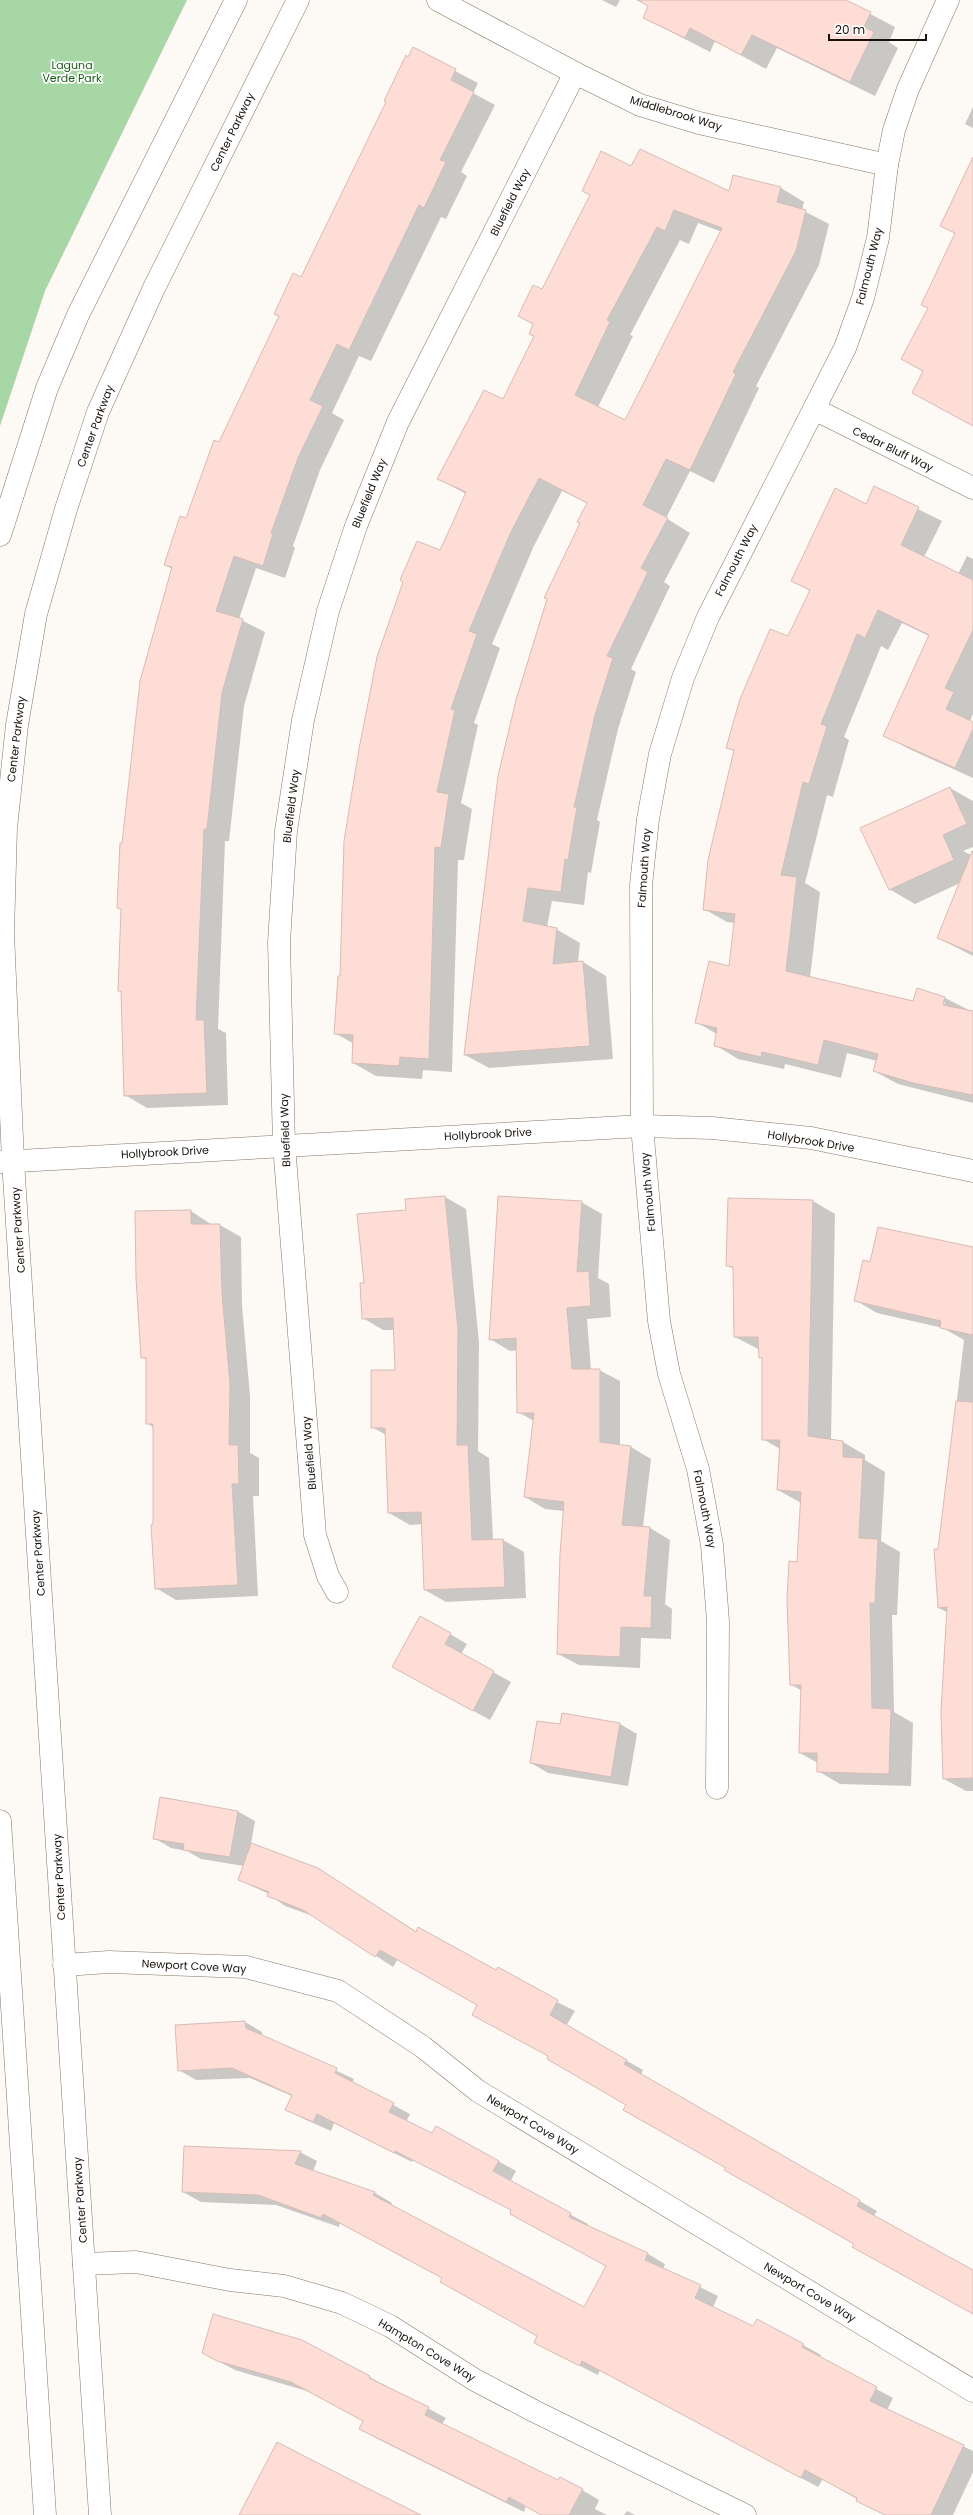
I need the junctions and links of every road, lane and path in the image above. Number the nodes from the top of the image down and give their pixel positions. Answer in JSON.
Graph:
{"nodes":[{"id":1,"x":236,"y":0,"type":"edge"},
{"id":2,"x":298,"y":0,"type":"edge"},
{"id":3,"x":438,"y":0,"type":"edge"},
{"id":4,"x":948,"y":0,"type":"edge"},
{"id":5,"x":575,"y":73,"type":"junction"},
{"id":6,"x":887,"y":165,"type":"junction"},
{"id":7,"x":814,"y":409,"type":"junction"},
{"id":8,"x":973,"y":488,"type":"edge"},
{"id":9,"x":0,"y":535,"type":"edge"},
{"id":10,"x":642,"y":1126,"type":"junction"},
{"id":11,"x":284,"y":1145,"type":"junction"},
{"id":12,"x":7,"y":1162,"type":"edge"},
{"id":13,"x":973,"y":1171,"type":"edge"},
{"id":14,"x":337,"y":1592,"type":"dead end"},
{"id":15,"x":717,"y":1788,"type":"dead end"},
{"id":16,"x":0,"y":1821,"type":"edge"},
{"id":17,"x":64,"y":1965,"type":"junction"},
{"id":18,"x":84,"y":2264,"type":"junction"},
{"id":19,"x":973,"y":2391,"type":"edge"},
{"id":20,"x":45,"y":2515,"type":"edge"},
{"id":21,"x":100,"y":2515,"type":"edge"},
{"id":22,"x":745,"y":2515,"type":"edge"}],
"edges":[{"from":1,"to":9,"type":"street"},
{"from":2,"to":12,"type":"street","name":"Center Parkway"},
{"from":3,"to":5,"type":"street","name":"Middlebrook Way"},
{"from":4,"to":6,"type":"street","name":"Falmouth Way"},
{"from":5,"to":6,"type":"street","name":"Middlebrook Way"},
{"from":5,"to":11,"type":"street","name":"Bluefield Way"},
{"from":6,"to":7,"type":"street","name":"Falmouth Way"},
{"from":7,"to":8,"type":"street","name":"Cedar Bluff Way"},
{"from":7,"to":10,"type":"street","name":"Falmouth Way"},
{"from":10,"to":11,"type":"street","name":"Hollybrook Drive"},
{"from":10,"to":13,"type":"street","name":"Hollybrook Drive"},
{"from":10,"to":15,"type":"street","name":"Falmouth Way"},
{"from":11,"to":12,"type":"street","name":"Hollybrook Drive"},
{"from":11,"to":14,"type":"street","name":"Bluefield Way"},
{"from":12,"to":17,"type":"street","name":"Center Parkway"},
{"from":16,"to":20,"type":"street"},
{"from":17,"to":18,"type":"street","name":"Center Parkway"},
{"from":17,"to":19,"type":"street","name":"Newport Cove Way"},
{"from":18,"to":21,"type":"street","name":"Center Parkway"},
{"from":18,"to":22,"type":"street","name":"Hampton Cove Way"}]}
